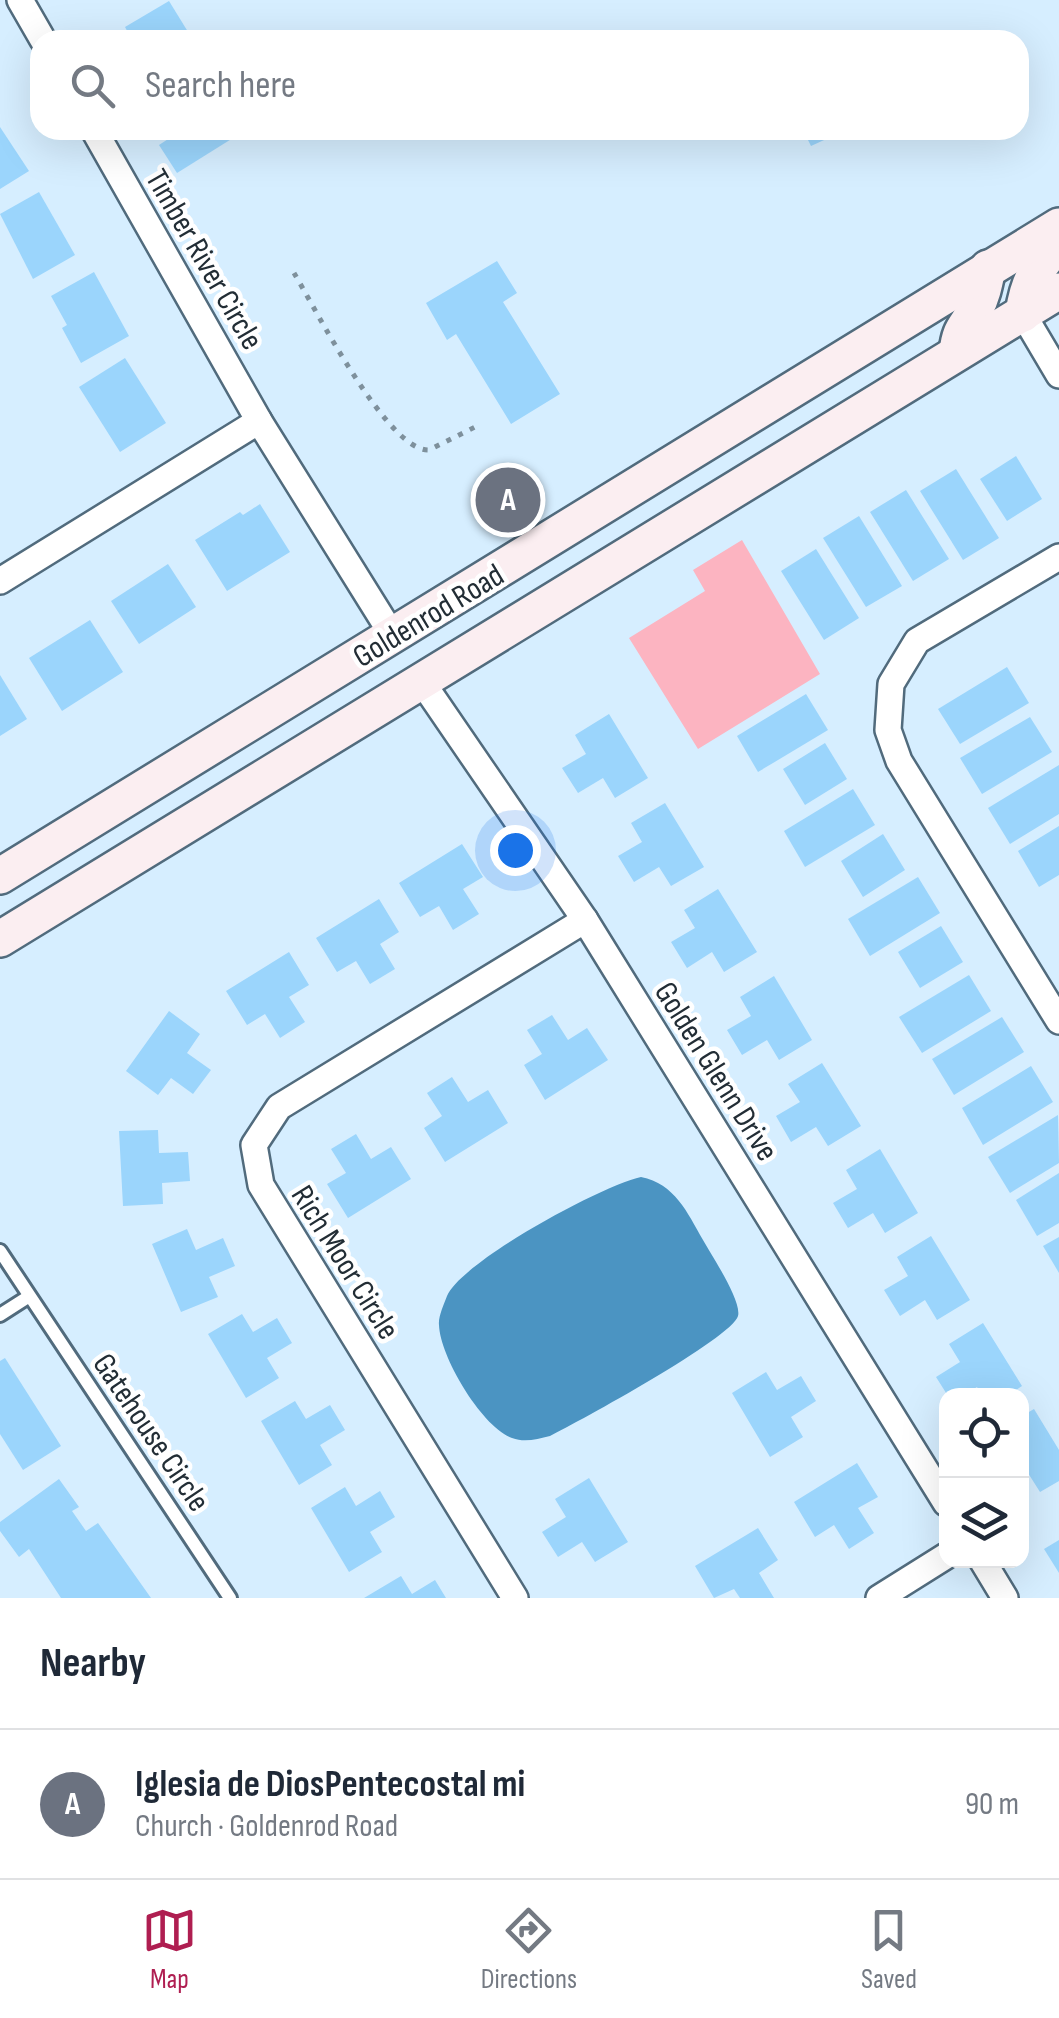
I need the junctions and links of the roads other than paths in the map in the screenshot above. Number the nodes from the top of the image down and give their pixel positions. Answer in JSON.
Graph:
{"nodes":[{"id":1,"x":20,"y":0,"type":"edge"},
{"id":2,"x":37,"y":30,"type":"edge"},
{"id":3,"x":100,"y":140,"type":"edge"},
{"id":4,"x":1059,"y":226,"type":"edge"},
{"id":5,"x":1059,"y":246,"type":"edge"},
{"id":6,"x":988,"y":268,"type":"junction"},
{"id":7,"x":1059,"y":291,"type":"edge"},
{"id":8,"x":1023,"y":314,"type":"junction"},
{"id":9,"x":957,"y":352,"type":"junction"},
{"id":10,"x":1059,"y":376,"type":"edge"},
{"id":11,"x":259,"y":421,"type":"junction"},
{"id":12,"x":1059,"y":557,"type":"edge"},
{"id":13,"x":0,"y":582,"type":"edge"},
{"id":14,"x":394,"y":636,"type":"junction"},
{"id":15,"x":422,"y":682,"type":"junction"},
{"id":16,"x":0,"y":876,"type":"edge"},
{"id":17,"x":585,"y":920,"type":"junction"},
{"id":18,"x":0,"y":939,"type":"edge"},
{"id":19,"x":1059,"y":1021,"type":"edge"},
{"id":20,"x":0,"y":1252,"type":"edge"},
{"id":21,"x":28,"y":1298,"type":"junction"},
{"id":22,"x":0,"y":1315,"type":"edge"},
{"id":23,"x":939,"y":1492,"type":"edge"},
{"id":24,"x":939,"y":1560,"type":"edge"},
{"id":25,"x":987,"y":1568,"type":"edge"},
{"id":26,"x":230,"y":1598,"type":"edge"},
{"id":27,"x":515,"y":1598,"type":"edge"},
{"id":28,"x":879,"y":1598,"type":"edge"},
{"id":29,"x":1006,"y":1598,"type":"edge"}],
"edges":[{"from":1,"to":2,"type":"street"},
{"from":3,"to":11,"type":"street","name":"Timber River Circle"},
{"from":4,"to":6,"type":"main road","name":"Goldenrod Road"},
{"from":5,"to":8,"type":"main road"},
{"from":6,"to":9,"type":"main road"},
{"from":6,"to":14,"type":"main road","name":"Goldenrod Road"},
{"from":7,"to":8,"type":"main road","name":"Goldenrod Road"},
{"from":8,"to":9,"type":"main road","name":"Goldenrod Road"},
{"from":8,"to":10,"type":"street"},
{"from":9,"to":15,"type":"main road","name":"Goldenrod Road"},
{"from":11,"to":13,"type":"street"},
{"from":11,"to":14,"type":"street","name":"Timber River Circle"},
{"from":12,"to":19,"type":"street"},
{"from":14,"to":16,"type":"main road","name":"Goldenrod Road"},
{"from":15,"to":17,"type":"street","name":"Golden Glenn Drive"},
{"from":15,"to":18,"type":"main road","name":"Goldenrod Road"},
{"from":17,"to":23,"type":"street","name":"Golden Glenn Drive"},
{"from":17,"to":27,"type":"street","name":"Rich Moor Circle"},
{"from":20,"to":21,"type":"lane","name":"Gatehouse Circle"},
{"from":21,"to":22,"type":"lane"},
{"from":21,"to":26,"type":"lane","name":"Gatehouse Circle"},
{"from":24,"to":28,"type":"street"},
{"from":25,"to":29,"type":"street"}]}
